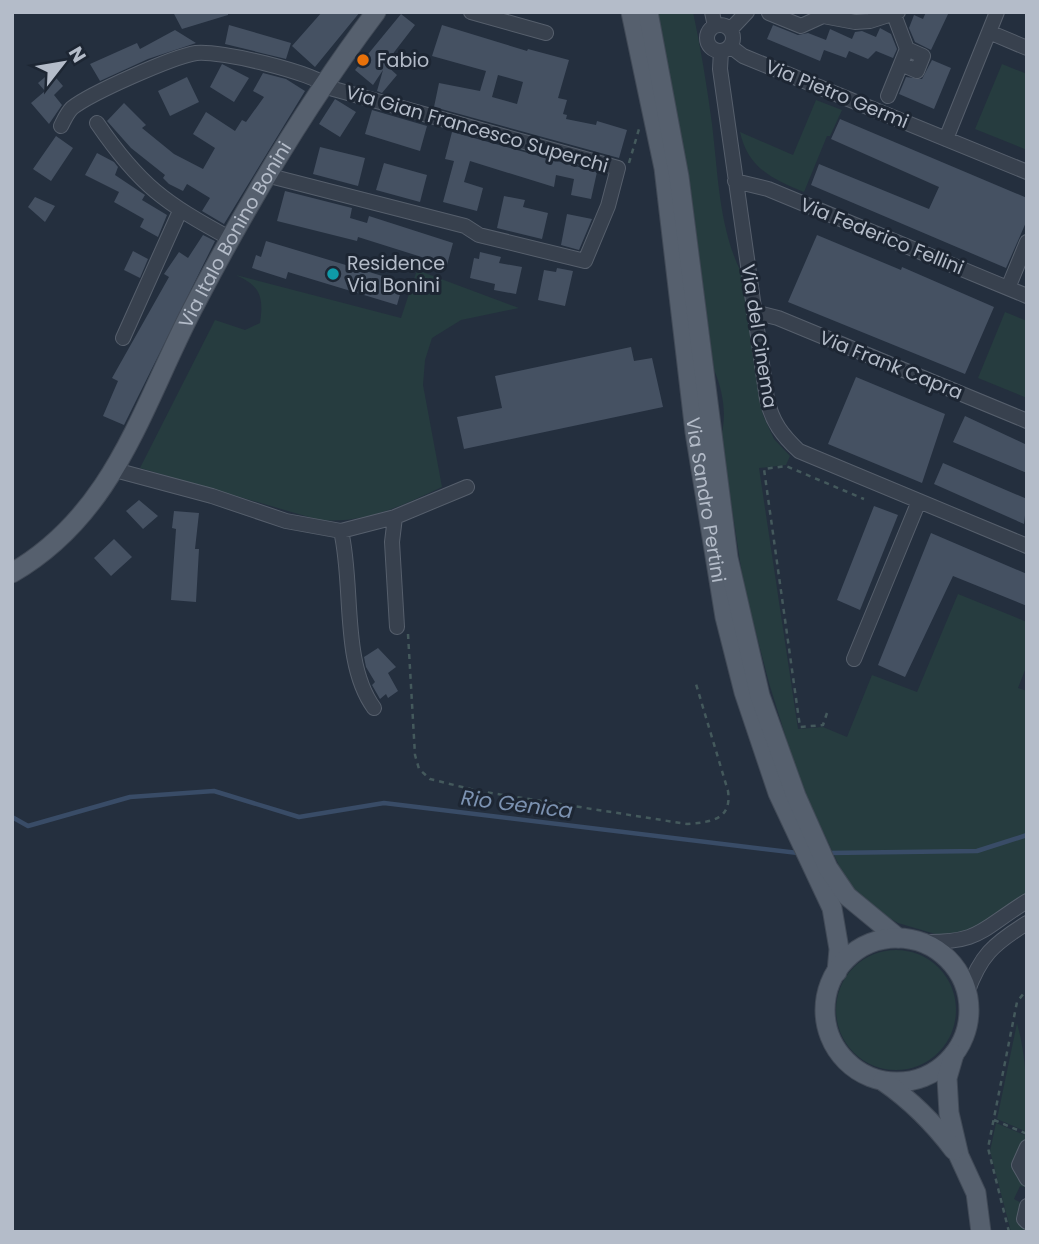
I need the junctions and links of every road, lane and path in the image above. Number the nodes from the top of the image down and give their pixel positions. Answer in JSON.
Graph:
{"nodes":[{"id":1,"x":376,"y":12,"type":"edge"},
{"id":2,"x":471,"y":12,"type":"edge"},
{"id":3,"x":631,"y":12,"type":"edge"},
{"id":4,"x":648,"y":12,"type":"edge"},
{"id":5,"x":747,"y":12,"type":"edge"},
{"id":6,"x":997,"y":12,"type":"edge"},
{"id":7,"x":769,"y":13,"type":"edge"},
{"id":8,"x":895,"y":13,"type":"edge"},
{"id":9,"x":824,"y":14,"type":"edge"},
{"id":10,"x":719,"y":23,"type":"edge"},
{"id":11,"x":989,"y":32,"type":"junction"},
{"id":12,"x":546,"y":33,"type":"dead end"},
{"id":13,"x":725,"y":48,"type":"junction"},
{"id":14,"x":1027,"y":48,"type":"edge"},
{"id":15,"x":323,"y":81,"type":"junction"},
{"id":16,"x":888,"y":96,"type":"dead end"},
{"id":17,"x":97,"y":123,"type":"dead end"},
{"id":18,"x":61,"y":126,"type":"dead end"},
{"id":19,"x":639,"y":129,"type":"dead end"},
{"id":20,"x":946,"y":139,"type":"junction"},
{"id":21,"x":618,"y":168,"type":"junction"},
{"id":22,"x":1027,"y":172,"type":"edge"},
{"id":23,"x":266,"y":175,"type":"junction"},
{"id":24,"x":736,"y":181,"type":"junction"},
{"id":25,"x":180,"y":211,"type":"junction"},
{"id":26,"x":231,"y":239,"type":"junction"},
{"id":27,"x":1027,"y":242,"type":"edge"},
{"id":28,"x":1008,"y":288,"type":"junction"},
{"id":29,"x":1027,"y":296,"type":"edge"},
{"id":30,"x":754,"y":312,"type":"junction"},
{"id":31,"x":123,"y":338,"type":"dead end"},
{"id":32,"x":1027,"y":421,"type":"edge"},
{"id":33,"x":115,"y":470,"type":"junction"},
{"id":34,"x":467,"y":488,"type":"dead end"},
{"id":35,"x":864,"y":499,"type":"dead end"},
{"id":36,"x":919,"y":501,"type":"junction"},
{"id":37,"x":395,"y":517,"type":"junction"},
{"id":38,"x":341,"y":531,"type":"junction"},
{"id":39,"x":1027,"y":546,"type":"edge"},
{"id":40,"x":12,"y":573,"type":"edge"},
{"id":41,"x":402,"y":624,"type":"joint"},
{"id":42,"x":854,"y":659,"type":"dead end"},
{"id":43,"x":696,"y":684,"type":"dead end"},
{"id":44,"x":374,"y":708,"type":"dead end"},
{"id":45,"x":827,"y":713,"type":"dead end"},
{"id":46,"x":801,"y":829,"type":"junction"},
{"id":47,"x":821,"y":871,"type":"junction"},
{"id":48,"x":1027,"y":901,"type":"edge"},
{"id":49,"x":1027,"y":923,"type":"edge"},
{"id":50,"x":898,"y":938,"type":"junction"},
{"id":51,"x":922,"y":942,"type":"junction"},
{"id":52,"x":837,"y":972,"type":"junction"},
{"id":53,"x":1027,"y":989,"type":"edge"},
{"id":54,"x":967,"y":993,"type":"junction"},
{"id":55,"x":954,"y":1054,"type":"junction"},
{"id":56,"x":882,"y":1081,"type":"junction"},
{"id":57,"x":994,"y":1120,"type":"junction"},
{"id":58,"x":1027,"y":1134,"type":"edge"},
{"id":59,"x":1027,"y":1147,"type":"edge"},
{"id":60,"x":959,"y":1156,"type":"junction"},
{"id":61,"x":1027,"y":1180,"type":"edge"},
{"id":62,"x":1027,"y":1206,"type":"edge"},
{"id":63,"x":1027,"y":1222,"type":"edge"},
{"id":64,"x":981,"y":1232,"type":"edge"},
{"id":65,"x":1009,"y":1232,"type":"edge"}],
"edges":[{"from":1,"to":15,"type":"main road","name":"Via Italo Bonino Bonini"},
{"from":2,"to":12,"type":"street"},
{"from":3,"to":46,"type":"main road","name":"Via Sandro Pertini"},
{"from":4,"to":46,"type":"main road","name":"Via Sandro Pertini"},
{"from":5,"to":10,"type":"street"},
{"from":6,"to":11,"type":"street"},
{"from":7,"to":9,"type":"street"},
{"from":8,"to":9,"type":"street"},
{"from":8,"to":16,"type":"street"},
{"from":10,"to":13,"type":"street","name":"Via del Cinema"},
{"from":10,"to":13,"type":"street","name":"Via del Cinema"},
{"from":11,"to":14,"type":"street"},
{"from":11,"to":20,"type":"street"},
{"from":13,"to":20,"type":"street","name":"Via Pietro Germi"},
{"from":13,"to":24,"type":"street","name":"Via del Cinema"},
{"from":15,"to":18,"type":"street","name":"Via Gian Francesco Superchi"},
{"from":15,"to":21,"type":"street","name":"Via Gian Francesco Superchi"},
{"from":15,"to":23,"type":"main road","name":"Via Italo Bonino Bonini"},
{"from":17,"to":25,"type":"street"},
{"from":19,"to":21,"type":"path"},
{"from":20,"to":22,"type":"street","name":"Via Pietro Germi"},
{"from":21,"to":23,"type":"street","name":"Via Gian Francesco Superchi"},
{"from":23,"to":26,"type":"main road","name":"Via Italo Bonino Bonini"},
{"from":24,"to":28,"type":"street","name":"Via Federico Fellini"},
{"from":24,"to":30,"type":"street","name":"Via del Cinema"},
{"from":25,"to":26,"type":"street"},
{"from":25,"to":31,"type":"street"},
{"from":26,"to":33,"type":"main road","name":"Via Italo Bonino Bonini"},
{"from":27,"to":28,"type":"street"},
{"from":28,"to":29,"type":"street","name":"Via Federico Fellini"},
{"from":30,"to":32,"type":"street","name":"Via Frank Capra"},
{"from":30,"to":36,"type":"street","name":"Via del Cinema"},
{"from":33,"to":38,"type":"street"},
{"from":33,"to":40,"type":"main road","name":"Via Italo Bonino Bonini"},
{"from":34,"to":37,"type":"street"},
{"from":35,"to":45,"type":"path"},
{"from":36,"to":39,"type":"street","name":"Via del Cinema"},
{"from":36,"to":42,"type":"street"},
{"from":37,"to":38,"type":"street"},
{"from":37,"to":41,"type":"street"},
{"from":38,"to":44,"type":"street"},
{"from":41,"to":43,"type":"path"},
{"from":46,"to":47,"type":"main road","name":"Via Sandro Pertini"},
{"from":47,"to":50,"type":"main road","name":"Via Sandro Pertini"},
{"from":47,"to":52,"type":"main road","name":"Via Sandro Pertini"},
{"from":48,"to":51,"type":"street"},
{"from":49,"to":54,"type":"street"},
{"from":50,"to":51,"type":"main road"},
{"from":50,"to":52,"type":"main road"},
{"from":51,"to":54,"type":"main road"},
{"from":52,"to":56,"type":"main road"},
{"from":53,"to":57,"type":"path"},
{"from":54,"to":55,"type":"main road"},
{"from":55,"to":56,"type":"main road"},
{"from":55,"to":60,"type":"main road"},
{"from":56,"to":60,"type":"main road"},
{"from":57,"to":58,"type":"path"},
{"from":57,"to":65,"type":"path"},
{"from":59,"to":61,"type":"street"},
{"from":60,"to":64,"type":"main road"},
{"from":62,"to":63,"type":"street"}]}
